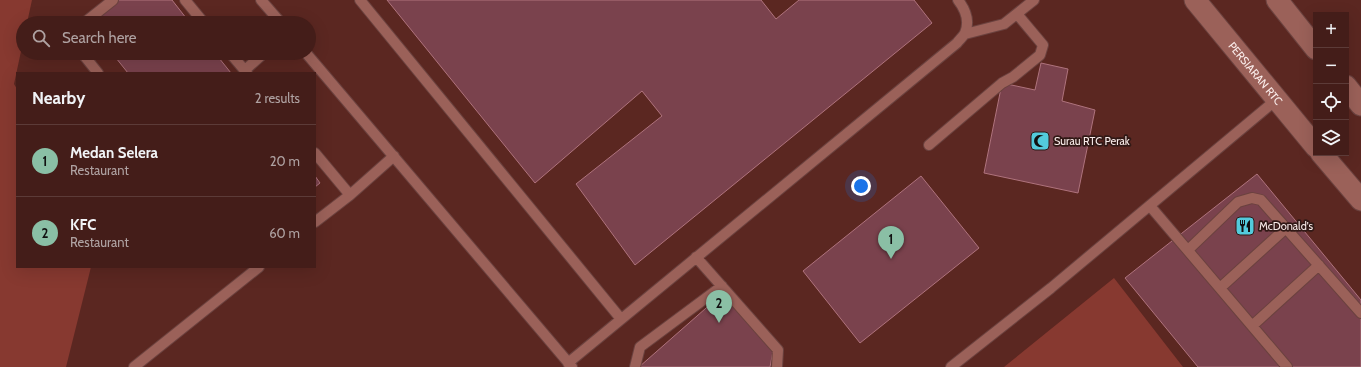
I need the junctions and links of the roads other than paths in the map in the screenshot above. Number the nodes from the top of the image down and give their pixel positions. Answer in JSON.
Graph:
{"nodes":[{"id":1,"x":112,"y":0,"type":"edge"},
{"id":2,"x":185,"y":0,"type":"edge"},
{"id":3,"x":261,"y":0,"type":"edge"},
{"id":4,"x":360,"y":0,"type":"edge"},
{"id":5,"x":958,"y":0,"type":"edge"},
{"id":6,"x":1034,"y":0,"type":"edge"},
{"id":7,"x":1195,"y":0,"type":"edge"},
{"id":8,"x":1277,"y":0,"type":"edge"},
{"id":9,"x":1016,"y":14,"type":"junction"},
{"id":10,"x":93,"y":16,"type":"edge"},
{"id":11,"x":198,"y":16,"type":"edge"},
{"id":12,"x":275,"y":16,"type":"edge"},
{"id":13,"x":965,"y":34,"type":"junction"},
{"id":14,"x":1315,"y":48,"type":"edge"},
{"id":15,"x":88,"y":60,"type":"edge"},
{"id":16,"x":236,"y":60,"type":"edge"},
{"id":17,"x":257,"y":60,"type":"edge"},
{"id":18,"x":312,"y":60,"type":"edge"},
{"id":19,"x":97,"y":72,"type":"edge"},
{"id":20,"x":246,"y":72,"type":"edge"},
{"id":21,"x":1349,"y":90,"type":"edge"},
{"id":22,"x":1276,"y":100,"type":"junction"},
{"id":23,"x":1361,"y":105,"type":"edge"},
{"id":24,"x":1313,"y":143,"type":"edge"},
{"id":25,"x":930,"y":145,"type":"dead end"},
{"id":26,"x":316,"y":154,"type":"edge"},
{"id":27,"x":394,"y":156,"type":"junction"},
{"id":28,"x":1324,"y":156,"type":"edge"},
{"id":29,"x":350,"y":195,"type":"junction"},
{"id":30,"x":1361,"y":200,"type":"edge"},
{"id":31,"x":1150,"y":206,"type":"junction"},
{"id":32,"x":316,"y":221,"type":"edge"},
{"id":33,"x":1286,"y":228,"type":"junction"},
{"id":34,"x":1188,"y":250,"type":"junction"},
{"id":35,"x":696,"y":258,"type":"junction"},
{"id":36,"x":1319,"y":265,"type":"junction"},
{"id":37,"x":258,"y":268,"type":"edge"},
{"id":38,"x":722,"y":286,"type":"junction"},
{"id":39,"x":1220,"y":288,"type":"junction"},
{"id":40,"x":1361,"y":313,"type":"edge"},
{"id":41,"x":621,"y":319,"type":"junction"},
{"id":42,"x":1252,"y":326,"type":"junction"},
{"id":43,"x":570,"y":365,"type":"edge"},
{"id":44,"x":134,"y":367,"type":"edge"},
{"id":45,"x":635,"y":367,"type":"edge"},
{"id":46,"x":777,"y":367,"type":"edge"},
{"id":47,"x":951,"y":367,"type":"edge"},
{"id":48,"x":1287,"y":367,"type":"edge"}],
"edges":[{"from":1,"to":10,"type":"lane"},
{"from":2,"to":11,"type":"lane"},
{"from":3,"to":12,"type":"lane"},
{"from":4,"to":41,"type":"lane"},
{"from":5,"to":13,"type":"lane"},
{"from":6,"to":9,"type":"lane"},
{"from":7,"to":22,"type":"street","name":"PERSIARAN RTC"},
{"from":8,"to":14,"type":"street"},
{"from":9,"to":13,"type":"lane"},
{"from":9,"to":25,"type":"lane"},
{"from":13,"to":35,"type":"lane"},
{"from":15,"to":19,"type":"lane"},
{"from":16,"to":20,"type":"lane"},
{"from":17,"to":20,"type":"lane"},
{"from":18,"to":27,"type":"lane"},
{"from":21,"to":23,"type":"street"},
{"from":22,"to":24,"type":"street","name":"PERSIARAN RTC"},
{"from":22,"to":31,"type":"lane"},
{"from":26,"to":29,"type":"lane"},
{"from":27,"to":29,"type":"lane"},
{"from":27,"to":43,"type":"lane"},
{"from":28,"to":30,"type":"street"},
{"from":29,"to":32,"type":"lane"},
{"from":31,"to":34,"type":"lane"},
{"from":31,"to":47,"type":"lane"},
{"from":33,"to":34,"type":"lane"},
{"from":33,"to":36,"type":"lane"},
{"from":33,"to":39,"type":"lane"},
{"from":34,"to":39,"type":"lane"},
{"from":35,"to":38,"type":"lane"},
{"from":35,"to":41,"type":"lane"},
{"from":36,"to":40,"type":"lane"},
{"from":36,"to":42,"type":"lane"},
{"from":37,"to":44,"type":"lane"},
{"from":38,"to":45,"type":"lane"},
{"from":38,"to":46,"type":"lane"},
{"from":39,"to":42,"type":"lane"},
{"from":41,"to":43,"type":"lane"},
{"from":42,"to":48,"type":"lane"}]}
